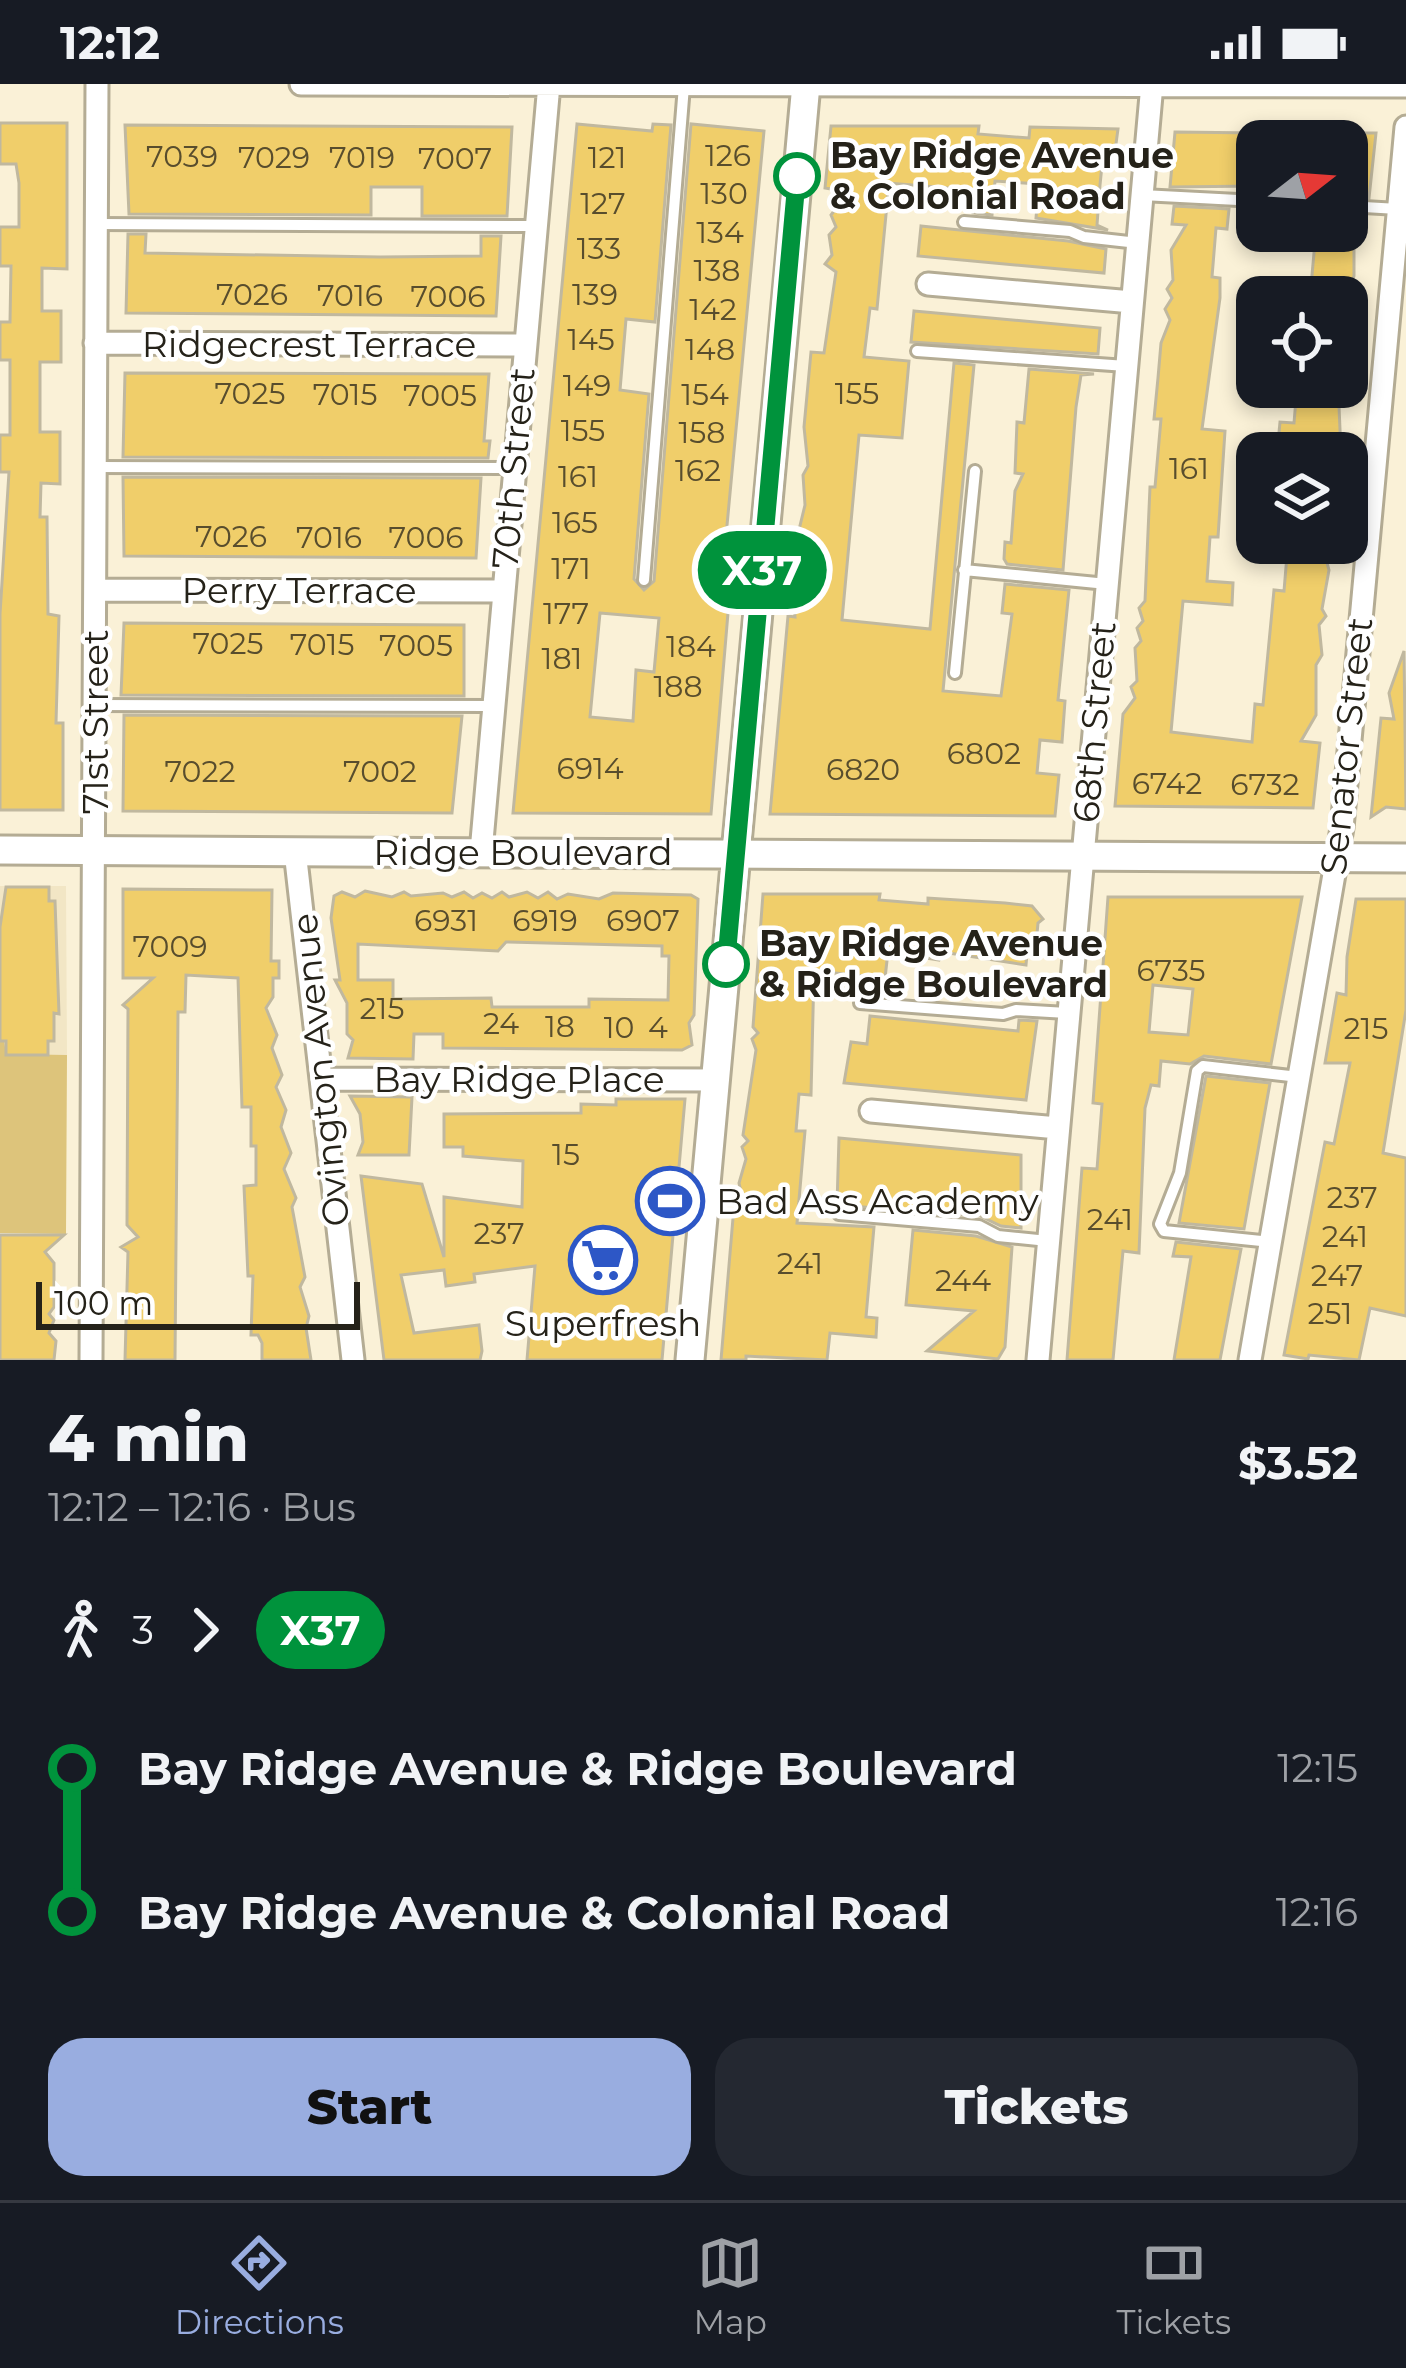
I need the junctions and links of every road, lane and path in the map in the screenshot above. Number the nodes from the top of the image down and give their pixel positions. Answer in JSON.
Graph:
{"nodes":[{"id":1,"x":97,"y":84,"type":"edge"},
{"id":2,"x":301,"y":84,"type":"edge"},
{"id":3,"x":549,"y":85,"type":"edge"},
{"id":4,"x":669,"y":85,"type":"edge"},
{"id":5,"x":806,"y":85,"type":"edge"},
{"id":6,"x":1152,"y":86,"type":"edge"},
{"id":7,"x":1406,"y":86,"type":"edge"},
{"id":8,"x":1406,"y":128,"type":"edge"},
{"id":9,"x":1142,"y":195,"type":"junction"},
{"id":10,"x":1236,"y":200,"type":"edge"},
{"id":11,"x":1368,"y":207,"type":"edge"},
{"id":12,"x":1399,"y":209,"type":"junction"},
{"id":13,"x":964,"y":222,"type":"dead end"},
{"id":14,"x":96,"y":224,"type":"junction"},
{"id":15,"x":535,"y":226,"type":"junction"},
{"id":16,"x":1138,"y":243,"type":"junction"},
{"id":17,"x":928,"y":284,"type":"dead end"},
{"id":18,"x":1132,"y":302,"type":"junction"},
{"id":19,"x":95,"y":343,"type":"junction"},
{"id":20,"x":523,"y":345,"type":"junction"},
{"id":21,"x":916,"y":351,"type":"dead end"},
{"id":22,"x":1126,"y":366,"type":"junction"},
{"id":23,"x":96,"y":467,"type":"junction"},
{"id":24,"x":513,"y":468,"type":"junction"},
{"id":25,"x":975,"y":471,"type":"dead end"},
{"id":26,"x":964,"y":570,"type":"junction"},
{"id":27,"x":644,"y":580,"type":"dead end"},
{"id":28,"x":1107,"y":584,"type":"junction"},
{"id":29,"x":96,"y":590,"type":"junction"},
{"id":30,"x":503,"y":591,"type":"junction"},
{"id":31,"x":955,"y":674,"type":"dead end"},
{"id":32,"x":95,"y":705,"type":"junction"},
{"id":33,"x":493,"y":706,"type":"junction"},
{"id":34,"x":0,"y":850,"type":"edge"},
{"id":35,"x":94,"y":850,"type":"junction"},
{"id":36,"x":295,"y":851,"type":"junction"},
{"id":37,"x":481,"y":852,"type":"junction"},
{"id":38,"x":736,"y":854,"type":"junction"},
{"id":39,"x":1082,"y":856,"type":"junction"},
{"id":40,"x":1336,"y":857,"type":"junction"},
{"id":41,"x":1406,"y":858,"type":"edge"},
{"id":42,"x":860,"y":1003,"type":"dead end"},
{"id":43,"x":1067,"y":1013,"type":"junction"},
{"id":44,"x":1299,"y":1077,"type":"junction"},
{"id":45,"x":321,"y":1079,"type":"junction"},
{"id":46,"x":716,"y":1079,"type":"junction"},
{"id":47,"x":871,"y":1111,"type":"dead end"},
{"id":48,"x":1058,"y":1128,"type":"junction"},
{"id":49,"x":839,"y":1214,"type":"dead end"},
{"id":50,"x":1048,"y":1241,"type":"junction"},
{"id":51,"x":1270,"y":1242,"type":"junction"},
{"id":52,"x":91,"y":1360,"type":"edge"},
{"id":53,"x":353,"y":1360,"type":"edge"},
{"id":54,"x":690,"y":1360,"type":"edge"},
{"id":55,"x":1038,"y":1360,"type":"edge"},
{"id":56,"x":1250,"y":1360,"type":"edge"}],
"edges":[{"from":1,"to":14,"type":"street","name":"71st Street"},
{"from":2,"to":3,"type":"street"},
{"from":3,"to":4,"type":"street"},
{"from":3,"to":15,"type":"street","name":"70th Street"},
{"from":4,"to":5,"type":"street"},
{"from":4,"to":27,"type":"lane"},
{"from":5,"to":6,"type":"street"},
{"from":5,"to":38,"type":"street"},
{"from":6,"to":7,"type":"street"},
{"from":6,"to":9,"type":"street","name":"68th Street"},
{"from":8,"to":12,"type":"street","name":"Senator Street"},
{"from":9,"to":10,"type":"lane"},
{"from":9,"to":16,"type":"street","name":"68th Street"},
{"from":11,"to":12,"type":"lane"},
{"from":12,"to":40,"type":"street","name":"Senator Street"},
{"from":13,"to":16,"type":"lane"},
{"from":14,"to":15,"type":"lane"},
{"from":14,"to":19,"type":"street","name":"71st Street"},
{"from":15,"to":20,"type":"street","name":"70th Street"},
{"from":16,"to":18,"type":"street","name":"68th Street"},
{"from":17,"to":18,"type":"street"},
{"from":18,"to":22,"type":"street","name":"68th Street"},
{"from":19,"to":20,"type":"street","name":"Ridgecrest Terrace"},
{"from":19,"to":23,"type":"street","name":"71st Street"},
{"from":20,"to":24,"type":"street","name":"70th Street"},
{"from":21,"to":22,"type":"lane"},
{"from":22,"to":28,"type":"street","name":"68th Street"},
{"from":23,"to":24,"type":"lane"},
{"from":23,"to":29,"type":"street","name":"71st Street"},
{"from":24,"to":30,"type":"street","name":"70th Street"},
{"from":25,"to":26,"type":"lane"},
{"from":26,"to":28,"type":"lane"},
{"from":26,"to":31,"type":"lane"},
{"from":28,"to":39,"type":"street","name":"68th Street"},
{"from":29,"to":30,"type":"street","name":"Perry Terrace"},
{"from":29,"to":32,"type":"street","name":"71st Street"},
{"from":30,"to":33,"type":"street","name":"70th Street"},
{"from":32,"to":33,"type":"lane"},
{"from":32,"to":35,"type":"street","name":"71st Street"},
{"from":33,"to":37,"type":"street","name":"70th Street"},
{"from":34,"to":35,"type":"street","name":"Ridge Boulevard"},
{"from":35,"to":36,"type":"street","name":"Ridge Boulevard"},
{"from":35,"to":52,"type":"street","name":"71st Street"},
{"from":36,"to":37,"type":"street","name":"Ridge Boulevard"},
{"from":36,"to":45,"type":"street","name":"Ovington Avenue"},
{"from":37,"to":38,"type":"street","name":"Ridge Boulevard"},
{"from":38,"to":39,"type":"street","name":"Ridge Boulevard"},
{"from":38,"to":46,"type":"street"},
{"from":39,"to":40,"type":"street","name":"Ridge Boulevard"},
{"from":39,"to":43,"type":"street","name":"68th Street"},
{"from":40,"to":41,"type":"street","name":"Ridge Boulevard"},
{"from":40,"to":44,"type":"street","name":"Senator Street"},
{"from":42,"to":43,"type":"lane"},
{"from":43,"to":48,"type":"street","name":"68th Street"},
{"from":44,"to":51,"type":"street","name":"Senator Street"},
{"from":44,"to":51,"type":"lane"},
{"from":45,"to":46,"type":"street","name":"Bay Ridge Place"},
{"from":45,"to":53,"type":"street","name":"Ovington Avenue"},
{"from":46,"to":54,"type":"street"},
{"from":47,"to":48,"type":"street"},
{"from":48,"to":50,"type":"street","name":"68th Street"},
{"from":49,"to":50,"type":"lane"},
{"from":50,"to":55,"type":"street","name":"68th Street"},
{"from":51,"to":56,"type":"street","name":"Senator Street"}]}
